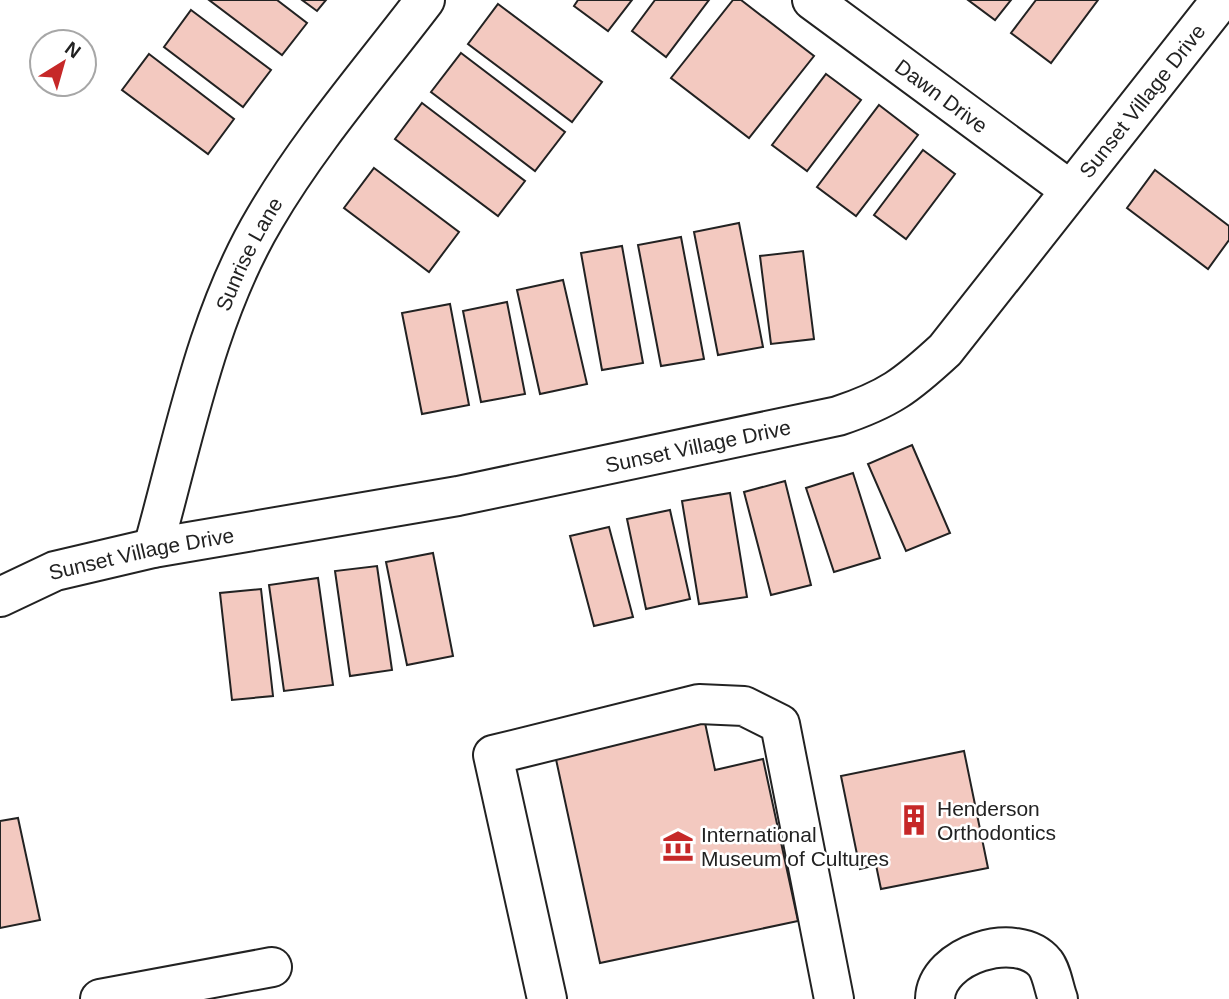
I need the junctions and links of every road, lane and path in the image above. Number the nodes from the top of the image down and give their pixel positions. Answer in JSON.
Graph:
{"nodes":[{"id":1,"x":425,"y":0,"type":"edge"},
{"id":2,"x":812,"y":0,"type":"edge"},
{"id":3,"x":1221,"y":0,"type":"edge"},
{"id":4,"x":1070,"y":190,"type":"junction"},
{"id":5,"x":153,"y":548,"type":"junction"},
{"id":6,"x":0,"y":597,"type":"edge"},
{"id":7,"x":272,"y":967,"type":"dead end"},
{"id":8,"x":100,"y":999,"type":"edge"},
{"id":9,"x":547,"y":999,"type":"edge"},
{"id":10,"x":834,"y":999,"type":"edge"},
{"id":11,"x":935,"y":999,"type":"edge"},
{"id":12,"x":1058,"y":999,"type":"edge"}],
"edges":[{"from":1,"to":5,"type":"street","name":"Sunrise Lane"},
{"from":2,"to":4,"type":"street","name":"Dawn Drive"},
{"from":3,"to":4,"type":"street","name":"Sunset Village Drive"},
{"from":4,"to":5,"type":"street","name":"Sunset Village Drive"},
{"from":5,"to":6,"type":"street","name":"Sunset Village Drive"},
{"from":7,"to":8,"type":"street"},
{"from":9,"to":10,"type":"street"},
{"from":11,"to":12,"type":"street"}]}
